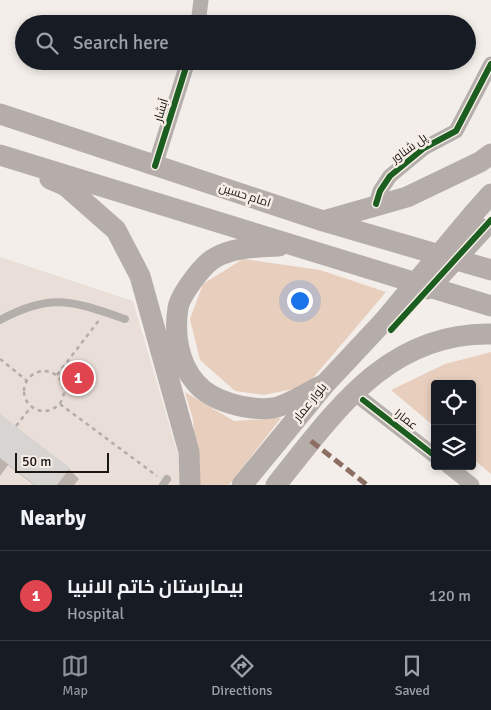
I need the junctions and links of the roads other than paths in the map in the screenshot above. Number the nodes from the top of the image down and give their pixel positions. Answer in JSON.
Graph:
{"nodes":[{"id":1,"x":202,"y":0,"type":"edge"},
{"id":2,"x":200,"y":15,"type":"edge"},
{"id":3,"x":491,"y":64,"type":"edge"},
{"id":4,"x":185,"y":70,"type":"edge"},
{"id":5,"x":0,"y":114,"type":"edge"},
{"id":6,"x":491,"y":154,"type":"edge"},
{"id":7,"x":0,"y":156,"type":"edge"},
{"id":8,"x":156,"y":166,"type":"junction"},
{"id":9,"x":491,"y":194,"type":"edge"},
{"id":10,"x":376,"y":204,"type":"junction"},
{"id":11,"x":323,"y":221,"type":"junction"},
{"id":12,"x":483,"y":221,"type":"edge"},
{"id":13,"x":293,"y":245,"type":"junction"},
{"id":14,"x":491,"y":270,"type":"edge"},
{"id":15,"x":491,"y":306,"type":"edge"},
{"id":16,"x":125,"y":319,"type":"dead end"},
{"id":17,"x":0,"y":320,"type":"edge"},
{"id":18,"x":387,"y":326,"type":"junction"},
{"id":19,"x":491,"y":334,"type":"edge"},
{"id":20,"x":325,"y":384,"type":"junction"},
{"id":21,"x":363,"y":400,"type":"dead end"},
{"id":22,"x":431,"y":453,"type":"edge"},
{"id":23,"x":453,"y":470,"type":"edge"},
{"id":24,"x":190,"y":485,"type":"edge"},
{"id":25,"x":242,"y":485,"type":"edge"},
{"id":26,"x":263,"y":485,"type":"edge"},
{"id":27,"x":276,"y":485,"type":"edge"},
{"id":28,"x":472,"y":485,"type":"edge"}],
"edges":[{"from":1,"to":2,"type":"street"},
{"from":3,"to":10,"type":"street","name":"پل شناور"},
{"from":4,"to":8,"type":"street","name":"آبشار"},
{"from":5,"to":8,"type":"main road","name":"امام حسین"},
{"from":6,"to":10,"type":"main road"},
{"from":7,"to":13,"type":"main road"},
{"from":7,"to":24,"type":"main road"},
{"from":8,"to":11,"type":"main road","name":"امام حسین"},
{"from":9,"to":12,"type":"main road"},
{"from":10,"to":11,"type":"main road"},
{"from":11,"to":14,"type":"main road","name":"امام حسین"},
{"from":12,"to":18,"type":"main road","bridge":true},
{"from":13,"to":15,"type":"main road"},
{"from":13,"to":20,"type":"main road"},
{"from":16,"to":17,"type":"lane"},
{"from":18,"to":20,"type":"main road","name":"بلوار عمار"},
{"from":18,"to":26,"type":"main road","name":"بلوار عمار"},
{"from":19,"to":27,"type":"main road"},
{"from":20,"to":25,"type":"main road","name":"بلوار عمار"},
{"from":21,"to":22,"type":"street","name":"عمار۱"},
{"from":23,"to":28,"type":"street"}]}
